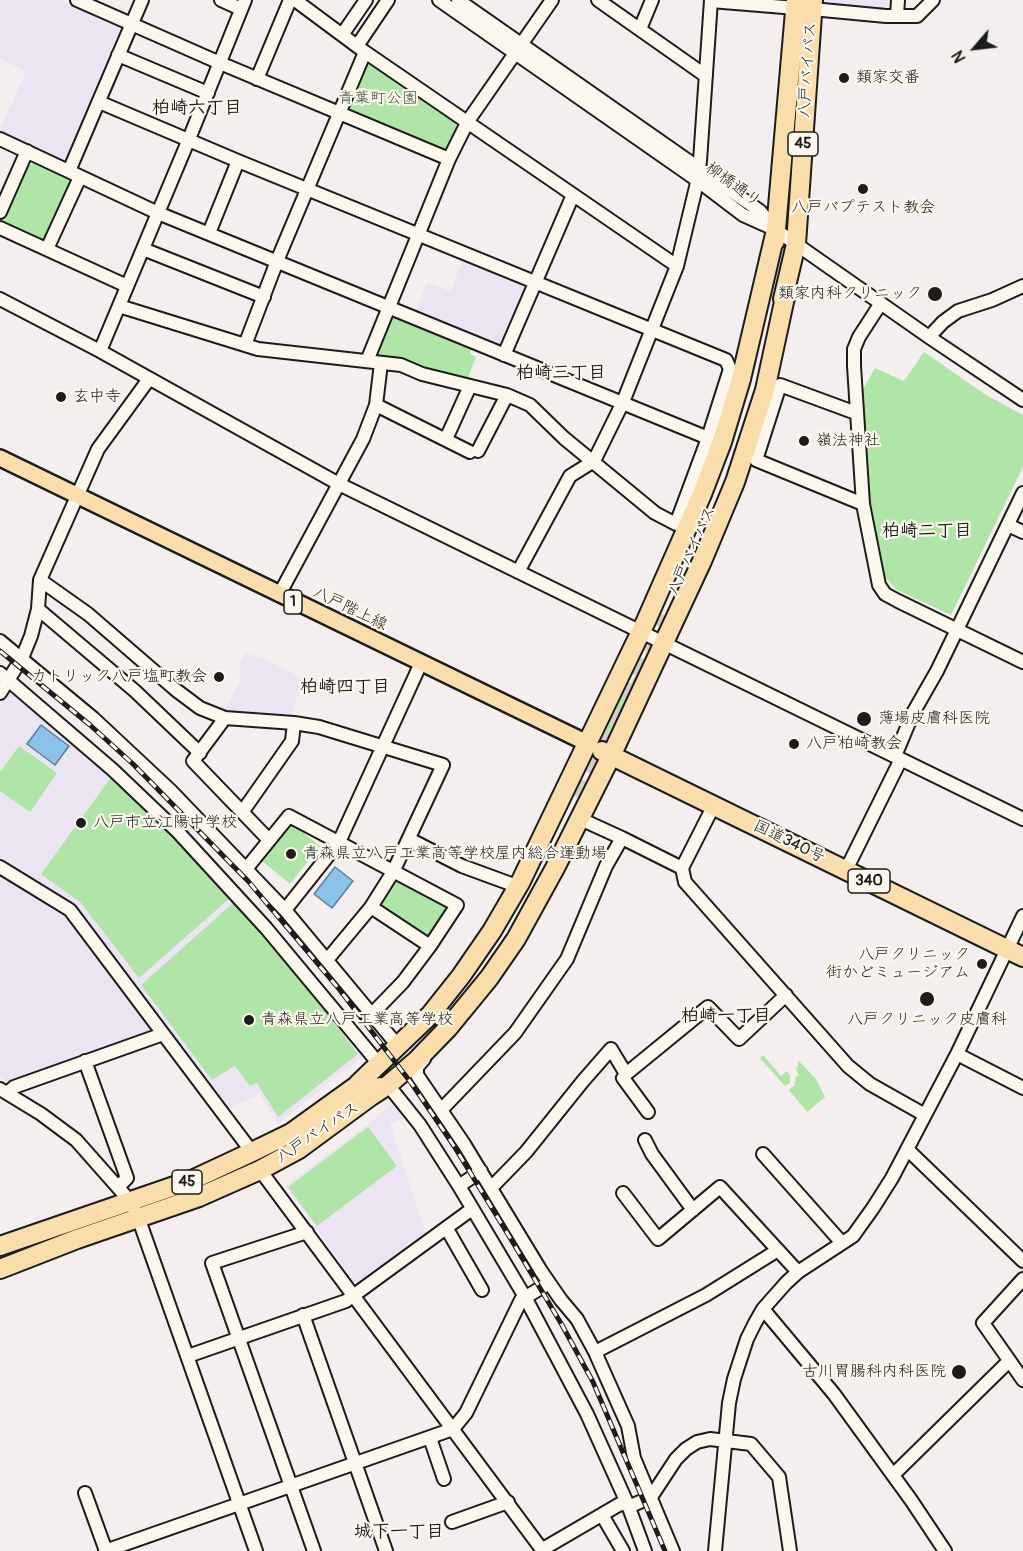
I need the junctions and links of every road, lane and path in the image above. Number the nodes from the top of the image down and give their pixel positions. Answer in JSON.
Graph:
{"nodes":[{"id":1,"x":77,"y":0,"type":"edge"},
{"id":2,"x":142,"y":0,"type":"edge"},
{"id":3,"x":221,"y":0,"type":"edge"},
{"id":4,"x":295,"y":0,"type":"edge"},
{"id":5,"x":366,"y":0,"type":"edge"},
{"id":6,"x":388,"y":0,"type":"edge"},
{"id":7,"x":439,"y":0,"type":"edge"},
{"id":8,"x":458,"y":0,"type":"edge"},
{"id":9,"x":552,"y":0,"type":"edge"},
{"id":10,"x":598,"y":0,"type":"edge"},
{"id":11,"x":652,"y":0,"type":"edge"},
{"id":12,"x":711,"y":0,"type":"edge"},
{"id":13,"x":898,"y":0,"type":"edge"},
{"id":14,"x":933,"y":0,"type":"edge"},
{"id":15,"x":243,"y":4,"type":"edge"},
{"id":16,"x":804,"y":4,"type":"edge"},
{"id":17,"x":897,"y":16,"type":"junction"},
{"id":18,"x":131,"y":24,"type":"junction"},
{"id":19,"x":640,"y":29,"type":"junction"},
{"id":20,"x":342,"y":35,"type":"junction"},
{"id":21,"x":518,"y":48,"type":"junction"},
{"id":22,"x":361,"y":49,"type":"junction"},
{"id":23,"x":118,"y":55,"type":"junction"},
{"id":24,"x":220,"y":63,"type":"junction"},
{"id":25,"x":706,"y":76,"type":"junction"},
{"id":26,"x":257,"y":79,"type":"junction"},
{"id":27,"x":208,"y":93,"type":"junction"},
{"id":28,"x":99,"y":102,"type":"junction"},
{"id":29,"x":340,"y":114,"type":"junction"},
{"id":30,"x":468,"y":121,"type":"junction"},
{"id":31,"x":0,"y":139,"type":"edge"},
{"id":32,"x":189,"y":139,"type":"junction"},
{"id":33,"x":27,"y":152,"type":"junction"},
{"id":34,"x":449,"y":159,"type":"junction"},
{"id":35,"x":238,"y":161,"type":"junction"},
{"id":36,"x":75,"y":174,"type":"junction"},
{"id":37,"x":698,"y":174,"type":"junction"},
{"id":38,"x":308,"y":188,"type":"junction"},
{"id":39,"x":573,"y":195,"type":"junction"},
{"id":40,"x":0,"y":213,"type":"edge"},
{"id":41,"x":158,"y":213,"type":"junction"},
{"id":42,"x":0,"y":228,"type":"edge"},
{"id":43,"x":776,"y":230,"type":"junction"},
{"id":44,"x":209,"y":233,"type":"junction"},
{"id":45,"x":419,"y":234,"type":"junction"},
{"id":46,"x":796,"y":244,"type":"junction"},
{"id":47,"x":47,"y":249,"type":"junction"},
{"id":48,"x":143,"y":249,"type":"junction"},
{"id":49,"x":277,"y":261,"type":"junction"},
{"id":50,"x":677,"y":266,"type":"junction"},
{"id":51,"x":535,"y":282,"type":"junction"},
{"id":52,"x":127,"y":286,"type":"junction"},
{"id":53,"x":1023,"y":286,"type":"edge"},
{"id":54,"x":787,"y":288,"type":"junction"},
{"id":55,"x":264,"y":297,"type":"junction"},
{"id":56,"x":0,"y":299,"type":"edge"},
{"id":57,"x":881,"y":303,"type":"junction"},
{"id":58,"x":119,"y":306,"type":"junction"},
{"id":59,"x":389,"y":307,"type":"junction"},
{"id":60,"x":651,"y":329,"type":"junction"},
{"id":61,"x":929,"y":337,"type":"junction"},
{"id":62,"x":245,"y":345,"type":"junction"},
{"id":63,"x":100,"y":351,"type":"junction"},
{"id":64,"x":504,"y":355,"type":"junction"},
{"id":65,"x":367,"y":361,"type":"junction"},
{"id":66,"x":381,"y":363,"type":"junction"},
{"id":67,"x":149,"y":379,"type":"junction"},
{"id":68,"x":470,"y":386,"type":"junction"},
{"id":69,"x":507,"y":395,"type":"junction"},
{"id":70,"x":1023,"y":400,"type":"edge"},
{"id":71,"x":623,"y":402,"type":"junction"},
{"id":72,"x":376,"y":405,"type":"junction"},
{"id":73,"x":856,"y":413,"type":"junction"},
{"id":74,"x":743,"y":419,"type":"junction"},
{"id":75,"x":708,"y":438,"type":"junction"},
{"id":76,"x":446,"y":439,"type":"junction"},
{"id":77,"x":0,"y":458,"type":"edge"},
{"id":78,"x":594,"y":462,"type":"junction"},
{"id":79,"x":339,"y":484,"type":"junction"},
{"id":80,"x":1023,"y":494,"type":"edge"},
{"id":81,"x":76,"y":496,"type":"junction"},
{"id":82,"x":863,"y":504,"type":"junction"},
{"id":83,"x":1008,"y":525,"type":"junction"},
{"id":84,"x":1023,"y":532,"type":"edge"},
{"id":85,"x":518,"y":572,"type":"junction"},
{"id":86,"x":40,"y":580,"type":"junction"},
{"id":87,"x":279,"y":595,"type":"junction"},
{"id":88,"x":38,"y":609,"type":"junction"},
{"id":89,"x":664,"y":615,"type":"tunnel mouth"},
{"id":90,"x":957,"y":629,"type":"junction"},
{"id":91,"x":641,"y":632,"type":"junction"},
{"id":92,"x":0,"y":640,"type":"edge"},
{"id":93,"x":663,"y":643,"type":"junction"},
{"id":94,"x":22,"y":658,"type":"junction"},
{"id":95,"x":1023,"y":662,"type":"edge"},
{"id":96,"x":421,"y":663,"type":"junction"},
{"id":97,"x":4,"y":676,"type":"edge"},
{"id":98,"x":0,"y":693,"type":"edge"},
{"id":99,"x":225,"y":718,"type":"junction"},
{"id":100,"x":294,"y":723,"type":"junction"},
{"id":101,"x":587,"y":743,"type":"junction"},
{"id":102,"x":383,"y":746,"type":"junction"},
{"id":103,"x":200,"y":753,"type":"junction"},
{"id":104,"x":611,"y":756,"type":"junction"},
{"id":105,"x":898,"y":758,"type":"junction"},
{"id":106,"x":577,"y":797,"type":"tunnel mouth"},
{"id":107,"x":714,"y":806,"type":"junction"},
{"id":108,"x":243,"y":811,"type":"junction"},
{"id":109,"x":1023,"y":819,"type":"edge"},
{"id":110,"x":587,"y":822,"type":"dead end"},
{"id":111,"x":622,"y":838,"type":"junction"},
{"id":112,"x":409,"y":839,"type":"junction"},
{"id":113,"x":269,"y":840,"type":"junction"},
{"id":114,"x":339,"y":842,"type":"junction"},
{"id":115,"x":0,"y":867,"type":"edge"},
{"id":116,"x":682,"y":868,"type":"junction"},
{"id":117,"x":246,"y":869,"type":"junction"},
{"id":118,"x":846,"y":870,"type":"junction"},
{"id":119,"x":393,"y":872,"type":"junction"},
{"id":120,"x":511,"y":884,"type":"dead end"},
{"id":121,"x":371,"y":907,"type":"junction"},
{"id":122,"x":285,"y":910,"type":"junction"},
{"id":123,"x":1023,"y":916,"type":"edge"},
{"id":124,"x":430,"y":946,"type":"junction"},
{"id":125,"x":1015,"y":953,"type":"edge"},
{"id":126,"x":327,"y":960,"type":"junction"},
{"id":127,"x":786,"y":995,"type":"junction"},
{"id":128,"x":372,"y":1014,"type":"junction"},
{"id":129,"x":448,"y":1028,"type":"junction"},
{"id":130,"x":163,"y":1034,"type":"junction"},
{"id":131,"x":407,"y":1046,"type":"junction"},
{"id":132,"x":957,"y":1054,"type":"junction"},
{"id":133,"x":85,"y":1061,"type":"junction"},
{"id":134,"x":379,"y":1064,"type":"junction"},
{"id":135,"x":626,"y":1074,"type":"junction"},
{"id":136,"x":388,"y":1085,"type":"junction"},
{"id":137,"x":1023,"y":1088,"type":"edge"},
{"id":138,"x":364,"y":1090,"type":"junction"},
{"id":139,"x":3,"y":1091,"type":"edge"},
{"id":140,"x":442,"y":1109,"type":"junction"},
{"id":141,"x":648,"y":1112,"type":"dead end"},
{"id":142,"x":925,"y":1115,"type":"junction"},
{"id":143,"x":645,"y":1140,"type":"dead end"},
{"id":144,"x":907,"y":1149,"type":"junction"},
{"id":145,"x":252,"y":1152,"type":"junction"},
{"id":146,"x":763,"y":1154,"type":"dead end"},
{"id":147,"x":260,"y":1170,"type":"junction"},
{"id":148,"x":481,"y":1171,"type":"junction"},
{"id":149,"x":459,"y":1186,"type":"junction"},
{"id":150,"x":491,"y":1188,"type":"junction"},
{"id":151,"x":623,"y":1193,"type":"dead end"},
{"id":152,"x":129,"y":1202,"type":"junction"},
{"id":153,"x":472,"y":1209,"type":"junction"},
{"id":154,"x":693,"y":1210,"type":"junction"},
{"id":155,"x":447,"y":1229,"type":"junction"},
{"id":156,"x":307,"y":1232,"type":"junction"},
{"id":157,"x":77,"y":1239,"type":"junction"},
{"id":158,"x":842,"y":1243,"type":"junction"},
{"id":159,"x":0,"y":1246,"type":"edge"},
{"id":160,"x":778,"y":1250,"type":"junction"},
{"id":161,"x":0,"y":1260,"type":"edge"},
{"id":162,"x":1023,"y":1261,"type":"edge"},
{"id":163,"x":0,"y":1269,"type":"edge"},
{"id":164,"x":798,"y":1272,"type":"junction"},
{"id":165,"x":1023,"y":1279,"type":"edge"},
{"id":166,"x":549,"y":1283,"type":"junction"},
{"id":167,"x":482,"y":1290,"type":"dead end"},
{"id":168,"x":355,"y":1296,"type":"junction"},
{"id":169,"x":525,"y":1297,"type":"junction"},
{"id":170,"x":762,"y":1309,"type":"junction"},
{"id":171,"x":303,"y":1316,"type":"junction"},
{"id":172,"x":238,"y":1337,"type":"junction"},
{"id":173,"x":595,"y":1353,"type":"junction"},
{"id":174,"x":188,"y":1356,"type":"junction"},
{"id":175,"x":1009,"y":1361,"type":"junction"},
{"id":176,"x":1023,"y":1380,"type":"edge"},
{"id":177,"x":453,"y":1429,"type":"junction"},
{"id":178,"x":430,"y":1437,"type":"junction"},
{"id":179,"x":725,"y":1440,"type":"junction"},
{"id":180,"x":355,"y":1463,"type":"junction"},
{"id":181,"x":893,"y":1475,"type":"junction"},
{"id":182,"x":444,"y":1479,"type":"dead end"},
{"id":183,"x":291,"y":1485,"type":"junction"},
{"id":184,"x":85,"y":1493,"type":"dead end"},
{"id":185,"x":651,"y":1497,"type":"junction"},
{"id":186,"x":508,"y":1502,"type":"junction"},
{"id":187,"x":240,"y":1504,"type":"junction"},
{"id":188,"x":628,"y":1505,"type":"junction"},
{"id":189,"x":602,"y":1515,"type":"junction"},
{"id":190,"x":452,"y":1522,"type":"dead end"},
{"id":191,"x":543,"y":1550,"type":"edge"},
{"id":192,"x":105,"y":1551,"type":"edge"},
{"id":193,"x":256,"y":1551,"type":"edge"},
{"id":194,"x":314,"y":1551,"type":"edge"},
{"id":195,"x":386,"y":1551,"type":"edge"},
{"id":196,"x":623,"y":1551,"type":"edge"},
{"id":197,"x":645,"y":1551,"type":"edge"},
{"id":198,"x":674,"y":1551,"type":"edge"},
{"id":199,"x":715,"y":1551,"type":"edge"},
{"id":200,"x":790,"y":1551,"type":"edge"},
{"id":201,"x":945,"y":1551,"type":"edge"}],
"edges":[{"from":1,"to":18,"type":"street"},
{"from":2,"to":18,"type":"street"},
{"from":3,"to":15,"type":"street"},
{"from":4,"to":20,"type":"street"},
{"from":4,"to":26,"type":"street"},
{"from":5,"to":20,"type":"street"},
{"from":6,"to":22,"type":"street"},
{"from":7,"to":21,"type":"street","name":"柳橋通り"},
{"from":8,"to":21,"type":"street","name":"柳橋通り"},
{"from":9,"to":21,"type":"street"},
{"from":10,"to":19,"type":"street"},
{"from":11,"to":19,"type":"street"},
{"from":12,"to":16,"type":"street"},
{"from":12,"to":25,"type":"street"},
{"from":13,"to":17,"type":"street"},
{"from":14,"to":17,"type":"street"},
{"from":15,"to":24,"type":"street"},
{"from":16,"to":17,"type":"street"},
{"from":16,"to":43,"type":"highway","name":"八戸バイパス","number":"45"},
{"from":16,"to":46,"type":"highway","name":"八戸バイパス","number":"45"},
{"from":18,"to":23,"type":"street"},
{"from":18,"to":24,"type":"street"},
{"from":19,"to":25,"type":"street"},
{"from":20,"to":22,"type":"street"},
{"from":21,"to":30,"type":"street"},
{"from":21,"to":37,"type":"street","name":"柳橋通り"},
{"from":22,"to":29,"type":"street"},
{"from":22,"to":30,"type":"street"},
{"from":23,"to":27,"type":"street"},
{"from":23,"to":28,"type":"street"},
{"from":24,"to":26,"type":"street"},
{"from":24,"to":27,"type":"street"},
{"from":25,"to":37,"type":"street"},
{"from":26,"to":29,"type":"street"},
{"from":27,"to":32,"type":"street"},
{"from":28,"to":32,"type":"street"},
{"from":28,"to":36,"type":"street"},
{"from":29,"to":34,"type":"street"},
{"from":29,"to":38,"type":"street"},
{"from":30,"to":34,"type":"street"},
{"from":30,"to":39,"type":"street"},
{"from":31,"to":33,"type":"street"},
{"from":32,"to":35,"type":"street"},
{"from":32,"to":41,"type":"street"},
{"from":33,"to":36,"type":"street"},
{"from":33,"to":40,"type":"street"},
{"from":34,"to":45,"type":"street"},
{"from":35,"to":38,"type":"street"},
{"from":35,"to":44,"type":"street"},
{"from":36,"to":41,"type":"street"},
{"from":36,"to":47,"type":"street"},
{"from":37,"to":43,"type":"street","name":"柳橋通り"},
{"from":37,"to":50,"type":"street"},
{"from":38,"to":45,"type":"street"},
{"from":38,"to":49,"type":"street"},
{"from":39,"to":50,"type":"street"},
{"from":39,"to":51,"type":"street"},
{"from":41,"to":44,"type":"street"},
{"from":41,"to":48,"type":"street"},
{"from":42,"to":47,"type":"street"},
{"from":43,"to":46,"type":"street","name":"柳橋通り"},
{"from":43,"to":74,"type":"highway","name":"八戸バイパス","number":"45"},
{"from":43,"to":91,"type":"highway"},
{"from":44,"to":49,"type":"street"},
{"from":45,"to":51,"type":"street"},
{"from":45,"to":59,"type":"street"},
{"from":46,"to":54,"type":"highway","name":"八戸バイパス","number":"45"},
{"from":46,"to":57,"type":"street","name":"柳橋通り"},
{"from":47,"to":52,"type":"street"},
{"from":48,"to":52,"type":"street"},
{"from":48,"to":55,"type":"street"},
{"from":49,"to":55,"type":"street"},
{"from":49,"to":59,"type":"street"},
{"from":50,"to":60,"type":"street"},
{"from":51,"to":60,"type":"street"},
{"from":51,"to":64,"type":"street"},
{"from":52,"to":58,"type":"street"},
{"from":53,"to":61,"type":"street"},
{"from":54,"to":74,"type":"highway","name":"八戸バイパス","number":"45"},
{"from":54,"to":93,"type":"highway"},
{"from":55,"to":62,"type":"street"},
{"from":56,"to":63,"type":"street"},
{"from":57,"to":61,"type":"street","name":"柳橋通り"},
{"from":57,"to":73,"type":"street"},
{"from":58,"to":62,"type":"street"},
{"from":58,"to":63,"type":"street"},
{"from":59,"to":64,"type":"street"},
{"from":59,"to":65,"type":"street"},
{"from":60,"to":71,"type":"street"},
{"from":60,"to":75,"type":"street"},
{"from":61,"to":70,"type":"street","name":"柳橋通り"},
{"from":62,"to":65,"type":"street"},
{"from":63,"to":67,"type":"street"},
{"from":64,"to":71,"type":"street"},
{"from":65,"to":66,"type":"street"},
{"from":66,"to":68,"type":"street"},
{"from":66,"to":72,"type":"street"},
{"from":67,"to":79,"type":"street"},
{"from":67,"to":81,"type":"street"},
{"from":68,"to":69,"type":"street"},
{"from":68,"to":76,"type":"street"},
{"from":69,"to":76,"type":"street"},
{"from":69,"to":78,"type":"street"},
{"from":71,"to":75,"type":"street"},
{"from":71,"to":78,"type":"street"},
{"from":72,"to":76,"type":"street"},
{"from":72,"to":79,"type":"street"},
{"from":73,"to":82,"type":"street"},
{"from":73,"to":82,"type":"street"},
{"from":74,"to":89,"type":"highway","name":"八戸バイパス","number":"45"},
{"from":75,"to":78,"type":"street"},
{"from":77,"to":81,"type":"main road","name":"八戸階上線","number":"1"},
{"from":78,"to":85,"type":"street"},
{"from":79,"to":85,"type":"street"},
{"from":79,"to":87,"type":"street"},
{"from":80,"to":83,"type":"street"},
{"from":81,"to":86,"type":"street"},
{"from":81,"to":87,"type":"main road","name":"八戸階上線","number":"1"},
{"from":82,"to":90,"type":"street"},
{"from":83,"to":84,"type":"street"},
{"from":83,"to":90,"type":"street"},
{"from":85,"to":91,"type":"street"},
{"from":86,"to":88,"type":"street"},
{"from":86,"to":99,"type":"street"},
{"from":87,"to":96,"type":"main road","name":"八戸階上線","number":"1"},
{"from":88,"to":94,"type":"street"},
{"from":88,"to":103,"type":"street"},
{"from":90,"to":95,"type":"street"},
{"from":90,"to":105,"type":"street"},
{"from":91,"to":93,"type":"street"},
{"from":91,"to":101,"type":"highway"},
{"from":92,"to":94,"type":"street"},
{"from":93,"to":104,"type":"highway"},
{"from":93,"to":105,"type":"street"},
{"from":94,"to":97,"type":"street"},
{"from":94,"to":117,"type":"street"},
{"from":96,"to":101,"type":"main road","name":"八戸階上線","number":"1"},
{"from":96,"to":102,"type":"street"},
{"from":97,"to":98,"type":"street"},
{"from":97,"to":134,"type":"street"},
{"from":99,"to":100,"type":"street"},
{"from":99,"to":103,"type":"street"},
{"from":100,"to":102,"type":"street"},
{"from":100,"to":108,"type":"street"},
{"from":101,"to":104,"type":"highway","name":"国道340号","number":"340"},
{"from":101,"to":131,"type":"highway"},
{"from":102,"to":112,"type":"street"},
{"from":102,"to":114,"type":"street"},
{"from":103,"to":108,"type":"street"},
{"from":104,"to":107,"type":"highway","name":"国道340号","number":"340"},
{"from":104,"to":129,"type":"highway"},
{"from":105,"to":109,"type":"street"},
{"from":105,"to":118,"type":"street"},
{"from":106,"to":131,"type":"highway","name":"八戸バイパス","number":"45"},
{"from":107,"to":116,"type":"street"},
{"from":107,"to":118,"type":"highway","name":"国道340号","number":"340"},
{"from":108,"to":113,"type":"street"},
{"from":110,"to":111,"type":"street"},
{"from":111,"to":116,"type":"street"},
{"from":111,"to":140,"type":"street"},
{"from":112,"to":119,"type":"street"},
{"from":112,"to":120,"type":"street"},
{"from":113,"to":114,"type":"street"},
{"from":113,"to":117,"type":"street"},
{"from":114,"to":119,"type":"street"},
{"from":114,"to":122,"type":"street"},
{"from":115,"to":130,"type":"street"},
{"from":116,"to":127,"type":"street"},
{"from":117,"to":122,"type":"street"},
{"from":118,"to":125,"type":"highway","name":"国道340号","number":"340"},
{"from":119,"to":121,"type":"street"},
{"from":119,"to":124,"type":"street"},
{"from":121,"to":124,"type":"street"},
{"from":121,"to":126,"type":"street"},
{"from":122,"to":126,"type":"street"},
{"from":123,"to":125,"type":"street"},
{"from":124,"to":128,"type":"street"},
{"from":125,"to":132,"type":"street"},
{"from":126,"to":128,"type":"street"},
{"from":127,"to":135,"type":"street"},
{"from":127,"to":142,"type":"street"},
{"from":128,"to":131,"type":"street"},
{"from":129,"to":136,"type":"highway"},
{"from":129,"to":140,"type":"street"},
{"from":130,"to":133,"type":"street"},
{"from":130,"to":145,"type":"street"},
{"from":131,"to":134,"type":"highway"},
{"from":131,"to":138,"type":"highway","name":"八戸バイパス","number":"45"},
{"from":132,"to":137,"type":"street"},
{"from":132,"to":142,"type":"street"},
{"from":133,"to":139,"type":"street"},
{"from":133,"to":152,"type":"street"},
{"from":134,"to":138,"type":"highway"},
{"from":135,"to":141,"type":"street"},
{"from":135,"to":150,"type":"street"},
{"from":136,"to":138,"type":"highway"},
{"from":136,"to":149,"type":"street"},
{"from":138,"to":145,"type":"highway","name":"八戸バイパス","number":"45"},
{"from":138,"to":147,"type":"highway","name":"八戸バイパス","number":"45"},
{"from":139,"to":152,"type":"street"},
{"from":140,"to":148,"type":"street"},
{"from":142,"to":144,"type":"street"},
{"from":143,"to":154,"type":"street"},
{"from":144,"to":158,"type":"street"},
{"from":144,"to":162,"type":"street"},
{"from":145,"to":152,"type":"highway","name":"八戸バイパス","number":"45"},
{"from":146,"to":158,"type":"street"},
{"from":147,"to":152,"type":"highway","name":"八戸バイパス","number":"45"},
{"from":147,"to":156,"type":"street"},
{"from":148,"to":149,"type":"street"},
{"from":148,"to":150,"type":"street"},
{"from":149,"to":153,"type":"street"},
{"from":150,"to":166,"type":"street"},
{"from":151,"to":154,"type":"street"},
{"from":152,"to":157,"type":"highway","name":"八戸バイパス","number":"45"},
{"from":152,"to":159,"type":"highway","name":"八戸バイパス","number":"45"},
{"from":152,"to":174,"type":"street"},
{"from":153,"to":155,"type":"street"},
{"from":153,"to":169,"type":"street"},
{"from":154,"to":160,"type":"street"},
{"from":155,"to":167,"type":"street"},
{"from":155,"to":168,"type":"street"},
{"from":156,"to":168,"type":"street"},
{"from":156,"to":172,"type":"street"},
{"from":157,"to":161,"type":"highway","number":"45"},
{"from":157,"to":163,"type":"highway","name":"八戸バイパス","number":"45"},
{"from":158,"to":164,"type":"street"},
{"from":160,"to":164,"type":"street"},
{"from":160,"to":173,"type":"street"},
{"from":164,"to":170,"type":"street"},
{"from":165,"to":175,"type":"street"},
{"from":166,"to":169,"type":"street"},
{"from":166,"to":173,"type":"street"},
{"from":168,"to":171,"type":"street"},
{"from":168,"to":177,"type":"street"},
{"from":169,"to":177,"type":"street"},
{"from":169,"to":188,"type":"street"},
{"from":170,"to":179,"type":"street"},
{"from":170,"to":181,"type":"street"},
{"from":171,"to":172,"type":"street"},
{"from":171,"to":180,"type":"street"},
{"from":172,"to":174,"type":"street"},
{"from":172,"to":183,"type":"street"},
{"from":173,"to":185,"type":"street"},
{"from":174,"to":187,"type":"street"},
{"from":175,"to":176,"type":"street"},
{"from":175,"to":181,"type":"street"},
{"from":177,"to":178,"type":"street"},
{"from":177,"to":186,"type":"street"},
{"from":178,"to":180,"type":"street"},
{"from":178,"to":182,"type":"street"},
{"from":179,"to":185,"type":"street"},
{"from":179,"to":199,"type":"street"},
{"from":179,"to":200,"type":"street"},
{"from":180,"to":183,"type":"street"},
{"from":180,"to":195,"type":"street"},
{"from":181,"to":201,"type":"street"},
{"from":183,"to":187,"type":"street"},
{"from":183,"to":194,"type":"street"},
{"from":184,"to":192,"type":"street"},
{"from":185,"to":188,"type":"street"},
{"from":185,"to":198,"type":"street"},
{"from":186,"to":190,"type":"street"},
{"from":186,"to":191,"type":"street"},
{"from":187,"to":192,"type":"street"},
{"from":187,"to":193,"type":"street"},
{"from":188,"to":189,"type":"street"},
{"from":188,"to":197,"type":"street"},
{"from":189,"to":191,"type":"street"},
{"from":189,"to":196,"type":"street"}]}
